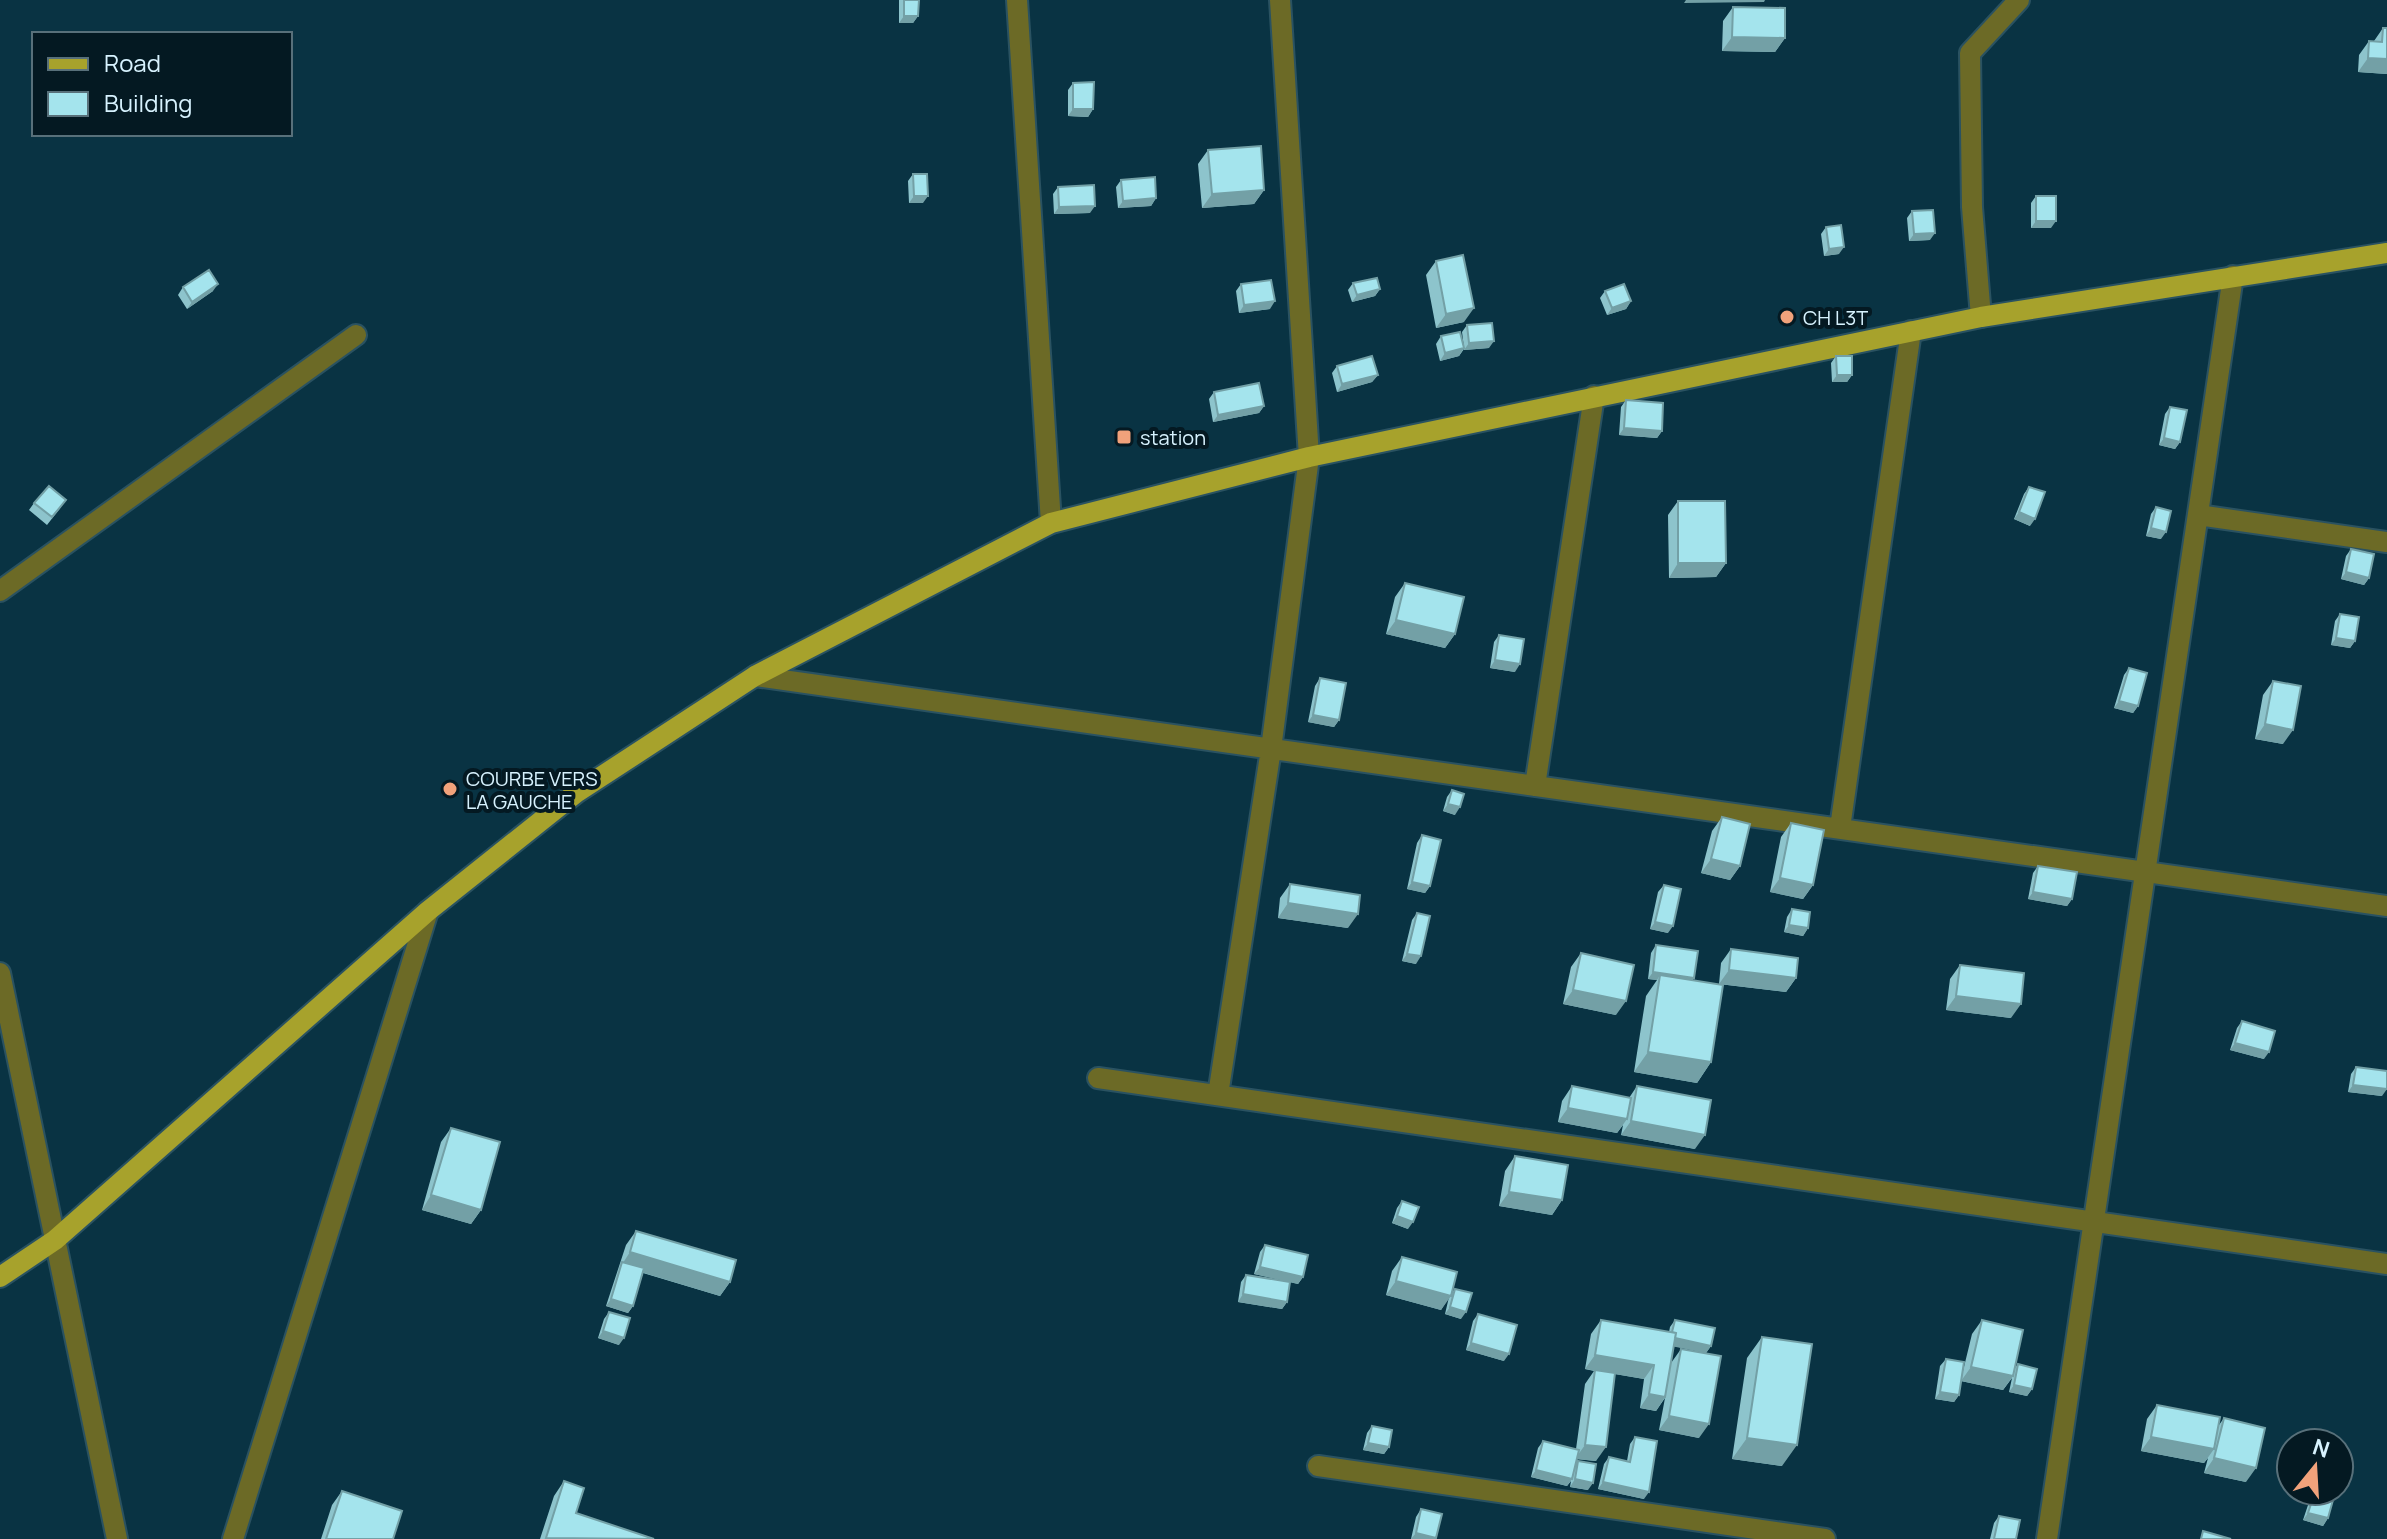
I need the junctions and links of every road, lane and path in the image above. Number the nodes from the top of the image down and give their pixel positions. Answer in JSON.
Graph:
{"nodes":[{"id":1,"x":1017,"y":0,"type":"edge"},
{"id":2,"x":1280,"y":0,"type":"edge"},
{"id":3,"x":2019,"y":0,"type":"edge"},
{"id":4,"x":2387,"y":253,"type":"edge"},
{"id":5,"x":2233,"y":276,"type":"junction"},
{"id":6,"x":1981,"y":317,"type":"junction"},
{"id":7,"x":1911,"y":331,"type":"junction"},
{"id":8,"x":356,"y":335,"type":"dead end"},
{"id":9,"x":1594,"y":396,"type":"junction"},
{"id":10,"x":1309,"y":457,"type":"junction"},
{"id":11,"x":2198,"y":515,"type":"junction"},
{"id":12,"x":1051,"y":523,"type":"junction"},
{"id":13,"x":2387,"y":542,"type":"edge"},
{"id":14,"x":0,"y":591,"type":"edge"},
{"id":15,"x":755,"y":676,"type":"junction"},
{"id":16,"x":1271,"y":749,"type":"junction"},
{"id":17,"x":1535,"y":786,"type":"junction"},
{"id":18,"x":1840,"y":828,"type":"junction"},
{"id":19,"x":2145,"y":872,"type":"junction"},
{"id":20,"x":2387,"y":906,"type":"edge"},
{"id":21,"x":428,"y":911,"type":"junction"},
{"id":22,"x":0,"y":973,"type":"edge"},
{"id":23,"x":1098,"y":1078,"type":"dead end"},
{"id":24,"x":1218,"y":1095,"type":"junction"},
{"id":25,"x":2094,"y":1222,"type":"junction"},
{"id":26,"x":55,"y":1240,"type":"junction"},
{"id":27,"x":2387,"y":1264,"type":"edge"},
{"id":28,"x":0,"y":1277,"type":"edge"},
{"id":29,"x":1318,"y":1466,"type":"dead end"},
{"id":30,"x":117,"y":1539,"type":"edge"},
{"id":31,"x":233,"y":1539,"type":"edge"},
{"id":32,"x":1825,"y":1539,"type":"edge"},
{"id":33,"x":2047,"y":1539,"type":"edge"}],
"edges":[{"from":1,"to":12,"type":"street"},
{"from":2,"to":10,"type":"street"},
{"from":3,"to":6,"type":"street"},
{"from":4,"to":5,"type":"main road"},
{"from":5,"to":6,"type":"main road"},
{"from":5,"to":11,"type":"street"},
{"from":6,"to":7,"type":"main road"},
{"from":7,"to":9,"type":"main road"},
{"from":7,"to":18,"type":"street"},
{"from":8,"to":14,"type":"street"},
{"from":9,"to":10,"type":"main road"},
{"from":9,"to":17,"type":"street"},
{"from":10,"to":12,"type":"main road"},
{"from":10,"to":16,"type":"street"},
{"from":11,"to":13,"type":"street"},
{"from":11,"to":19,"type":"street"},
{"from":12,"to":15,"type":"main road"},
{"from":15,"to":16,"type":"street"},
{"from":15,"to":21,"type":"main road"},
{"from":16,"to":17,"type":"street"},
{"from":16,"to":24,"type":"street"},
{"from":17,"to":18,"type":"street"},
{"from":18,"to":19,"type":"street"},
{"from":19,"to":20,"type":"street"},
{"from":19,"to":25,"type":"street"},
{"from":21,"to":26,"type":"main road"},
{"from":21,"to":31,"type":"street"},
{"from":22,"to":26,"type":"street"},
{"from":23,"to":24,"type":"street"},
{"from":24,"to":25,"type":"street"},
{"from":25,"to":27,"type":"street"},
{"from":25,"to":33,"type":"street"},
{"from":26,"to":28,"type":"main road"},
{"from":26,"to":30,"type":"street"},
{"from":29,"to":32,"type":"street"}]}
